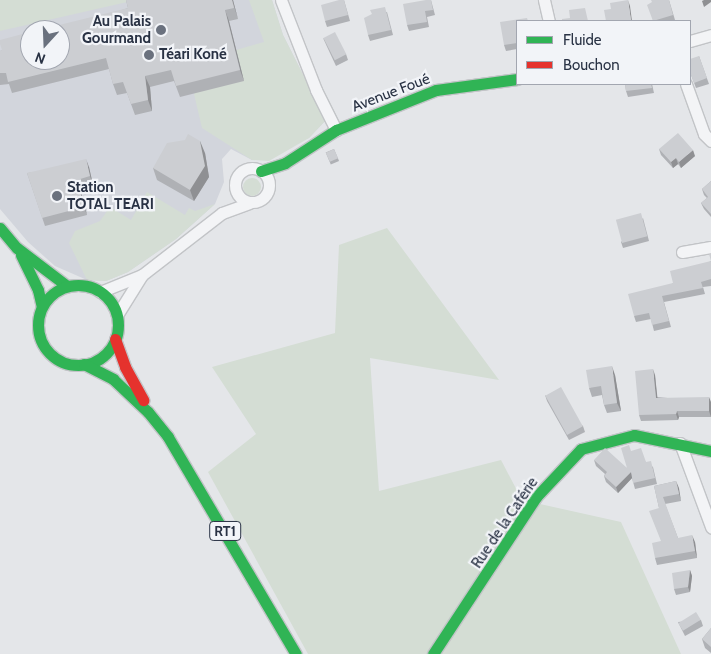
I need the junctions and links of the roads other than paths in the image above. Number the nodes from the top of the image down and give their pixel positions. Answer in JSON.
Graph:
{"nodes":[{"id":1,"x":281,"y":0,"type":"edge"},
{"id":2,"x":544,"y":0,"type":"edge"},
{"id":3,"x":549,"y":20,"type":"edge"},
{"id":4,"x":711,"y":35,"type":"edge"},
{"id":5,"x":691,"y":41,"type":"edge"},
{"id":6,"x":516,"y":79,"type":"edge"},
{"id":7,"x":686,"y":85,"type":"edge"},
{"id":8,"x":336,"y":130,"type":"junction"},
{"id":9,"x":711,"y":141,"type":"edge"},
{"id":10,"x":285,"y":163,"type":"junction"},
{"id":11,"x":262,"y":170,"type":"junction"},
{"id":12,"x":270,"y":184,"type":"junction"},
{"id":13,"x":236,"y":190,"type":"junction"},
{"id":14,"x":249,"y":203,"type":"junction"},
{"id":15,"x":222,"y":213,"type":"junction"},
{"id":16,"x":0,"y":228,"type":"edge"},
{"id":17,"x":17,"y":248,"type":"junction"},
{"id":18,"x":711,"y":248,"type":"edge"},
{"id":19,"x":682,"y":252,"type":"dead end"},
{"id":20,"x":142,"y":275,"type":"junction"},
{"id":21,"x":67,"y":286,"type":"junction"},
{"id":22,"x":100,"y":292,"type":"junction"},
{"id":23,"x":42,"y":307,"type":"junction"},
{"id":24,"x":117,"y":315,"type":"junction"},
{"id":25,"x":115,"y":339,"type":"junction"},
{"id":26,"x":84,"y":364,"type":"junction"},
{"id":27,"x":148,"y":412,"type":"junction"},
{"id":28,"x":680,"y":443,"type":"junction"},
{"id":29,"x":711,"y":451,"type":"edge"},
{"id":30,"x":711,"y":527,"type":"edge"},
{"id":31,"x":296,"y":654,"type":"edge"},
{"id":32,"x":433,"y":654,"type":"edge"}],
"edges":[{"from":1,"to":8,"type":"street"},
{"from":2,"to":3,"type":"street"},
{"from":4,"to":5,"type":"street"},
{"from":6,"to":8,"type":"main road","name":"Avenue Foué"},
{"from":7,"to":9,"type":"street"},
{"from":8,"to":10,"type":"main road","name":"Avenue Foué"},
{"from":10,"to":11,"type":"main road","name":"Avenue Foué"},
{"from":10,"to":12,"type":"street","name":"Avenue Foué"},
{"from":11,"to":12,"type":"street"},
{"from":11,"to":13,"type":"street"},
{"from":12,"to":14,"type":"street"},
{"from":13,"to":14,"type":"street"},
{"from":13,"to":15,"type":"street"},
{"from":14,"to":15,"type":"street"},
{"from":15,"to":20,"type":"street"},
{"from":16,"to":17,"type":"main road"},
{"from":17,"to":21,"type":"main road"},
{"from":17,"to":23,"type":"main road"},
{"from":18,"to":19,"type":"street"},
{"from":20,"to":22,"type":"street"},
{"from":20,"to":24,"type":"street"},
{"from":21,"to":22,"type":"main road"},
{"from":21,"to":23,"type":"main road"},
{"from":22,"to":24,"type":"main road"},
{"from":23,"to":26,"type":"main road"},
{"from":24,"to":25,"type":"main road"},
{"from":25,"to":26,"type":"main road"},
{"from":25,"to":27,"type":"main road","number":"RT1"},
{"from":26,"to":27,"type":"main road","number":"RT1"},
{"from":27,"to":31,"type":"main road","number":"RT1"},
{"from":28,"to":29,"type":"main road","name":"Rue de la Caférie"},
{"from":28,"to":30,"type":"street"},
{"from":28,"to":32,"type":"main road","name":"Rue de la Caférie"}]}
